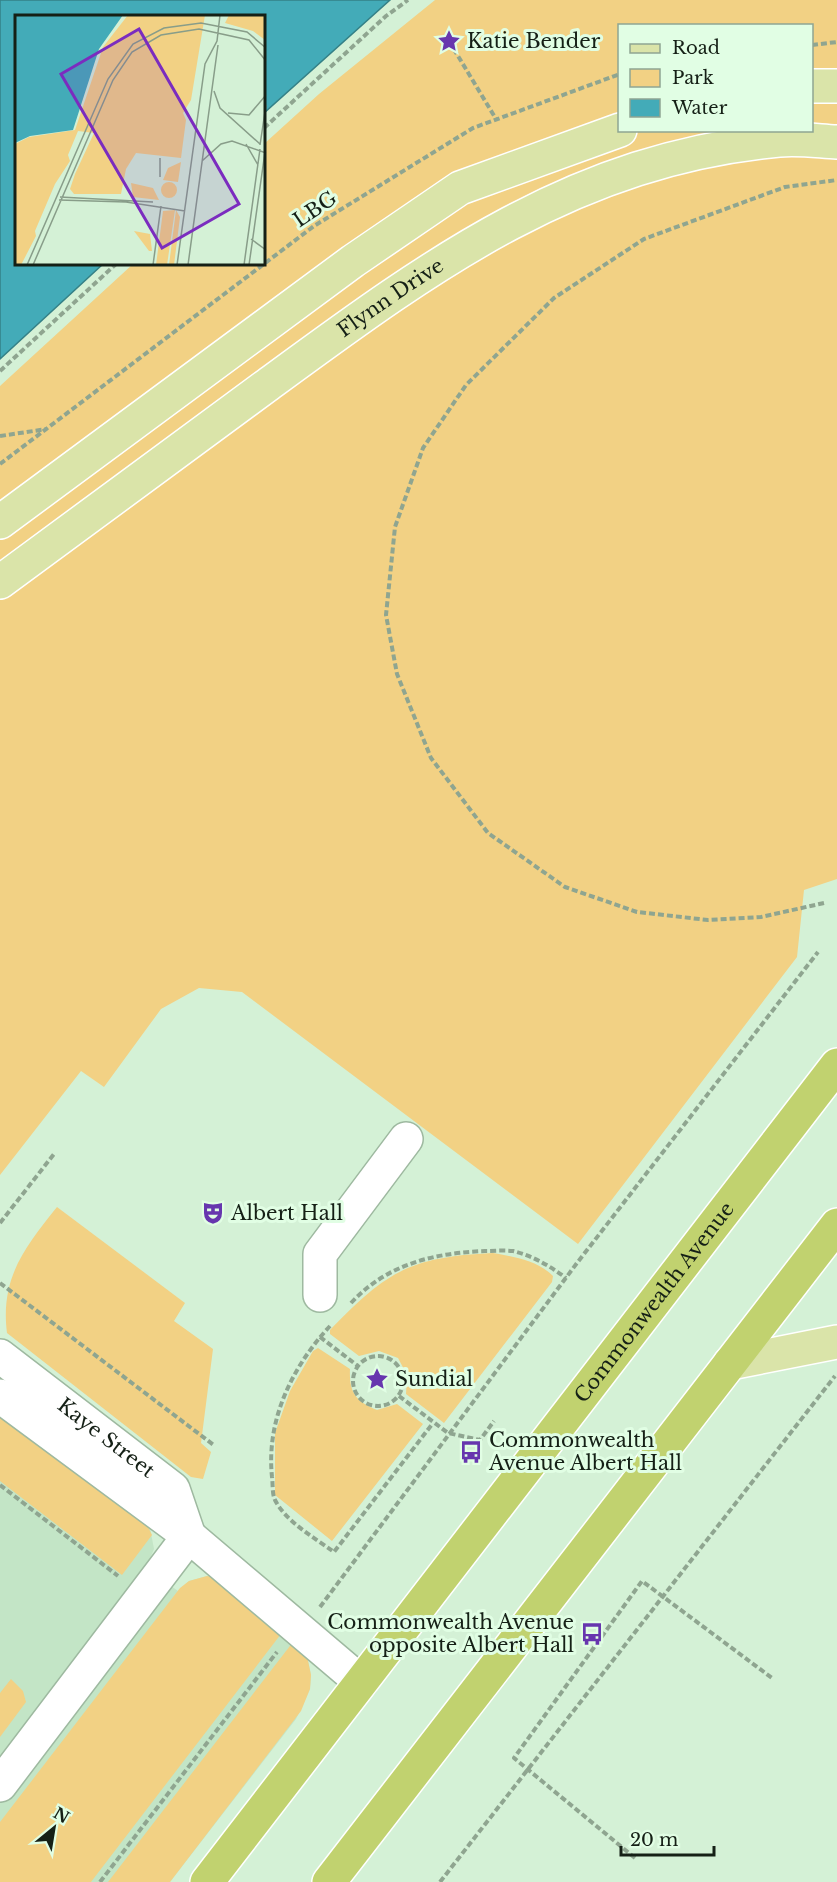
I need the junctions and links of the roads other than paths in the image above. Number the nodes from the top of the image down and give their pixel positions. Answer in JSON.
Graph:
{"nodes":[{"id":1,"x":813,"y":86,"type":"edge"},
{"id":2,"x":837,"y":86,"type":"edge"},
{"id":3,"x":618,"y":131,"type":"edge"},
{"id":4,"x":837,"y":141,"type":"edge"},
{"id":5,"x":0,"y":522,"type":"edge"},
{"id":6,"x":0,"y":582,"type":"edge"},
{"id":7,"x":837,"y":1065,"type":"edge"},
{"id":8,"x":406,"y":1139,"type":"dead end"},
{"id":9,"x":837,"y":1225,"type":"edge"},
{"id":10,"x":333,"y":1309,"type":"road end"},
{"id":11,"x":837,"y":1342,"type":"edge"},
{"id":12,"x":0,"y":1356,"type":"edge"},
{"id":13,"x":730,"y":1363,"type":"junction"},
{"id":14,"x":0,"y":1396,"type":"edge"},
{"id":15,"x":189,"y":1536,"type":"junction"},
{"id":16,"x":361,"y":1682,"type":"junction"},
{"id":17,"x":0,"y":1785,"type":"edge"},
{"id":18,"x":207,"y":1882,"type":"edge"},
{"id":19,"x":329,"y":1882,"type":"edge"}],
"edges":[{"from":1,"to":2,"type":"main road"},
{"from":3,"to":5,"type":"main road"},
{"from":4,"to":6,"type":"main road","name":"Flynn Drive"},
{"from":7,"to":16,"type":"highway","name":"Commonwealth Avenue"},
{"from":8,"to":10,"type":"street"},
{"from":9,"to":13,"type":"highway"},
{"from":11,"to":13,"type":"main road"},
{"from":12,"to":15,"type":"street","name":"Kaye Street"},
{"from":13,"to":19,"type":"highway"},
{"from":14,"to":15,"type":"street","name":"Kaye Street"},
{"from":15,"to":16,"type":"street","name":"Kaye Street"},
{"from":15,"to":17,"type":"street"},
{"from":16,"to":18,"type":"highway","name":"Commonwealth Avenue"}]}
